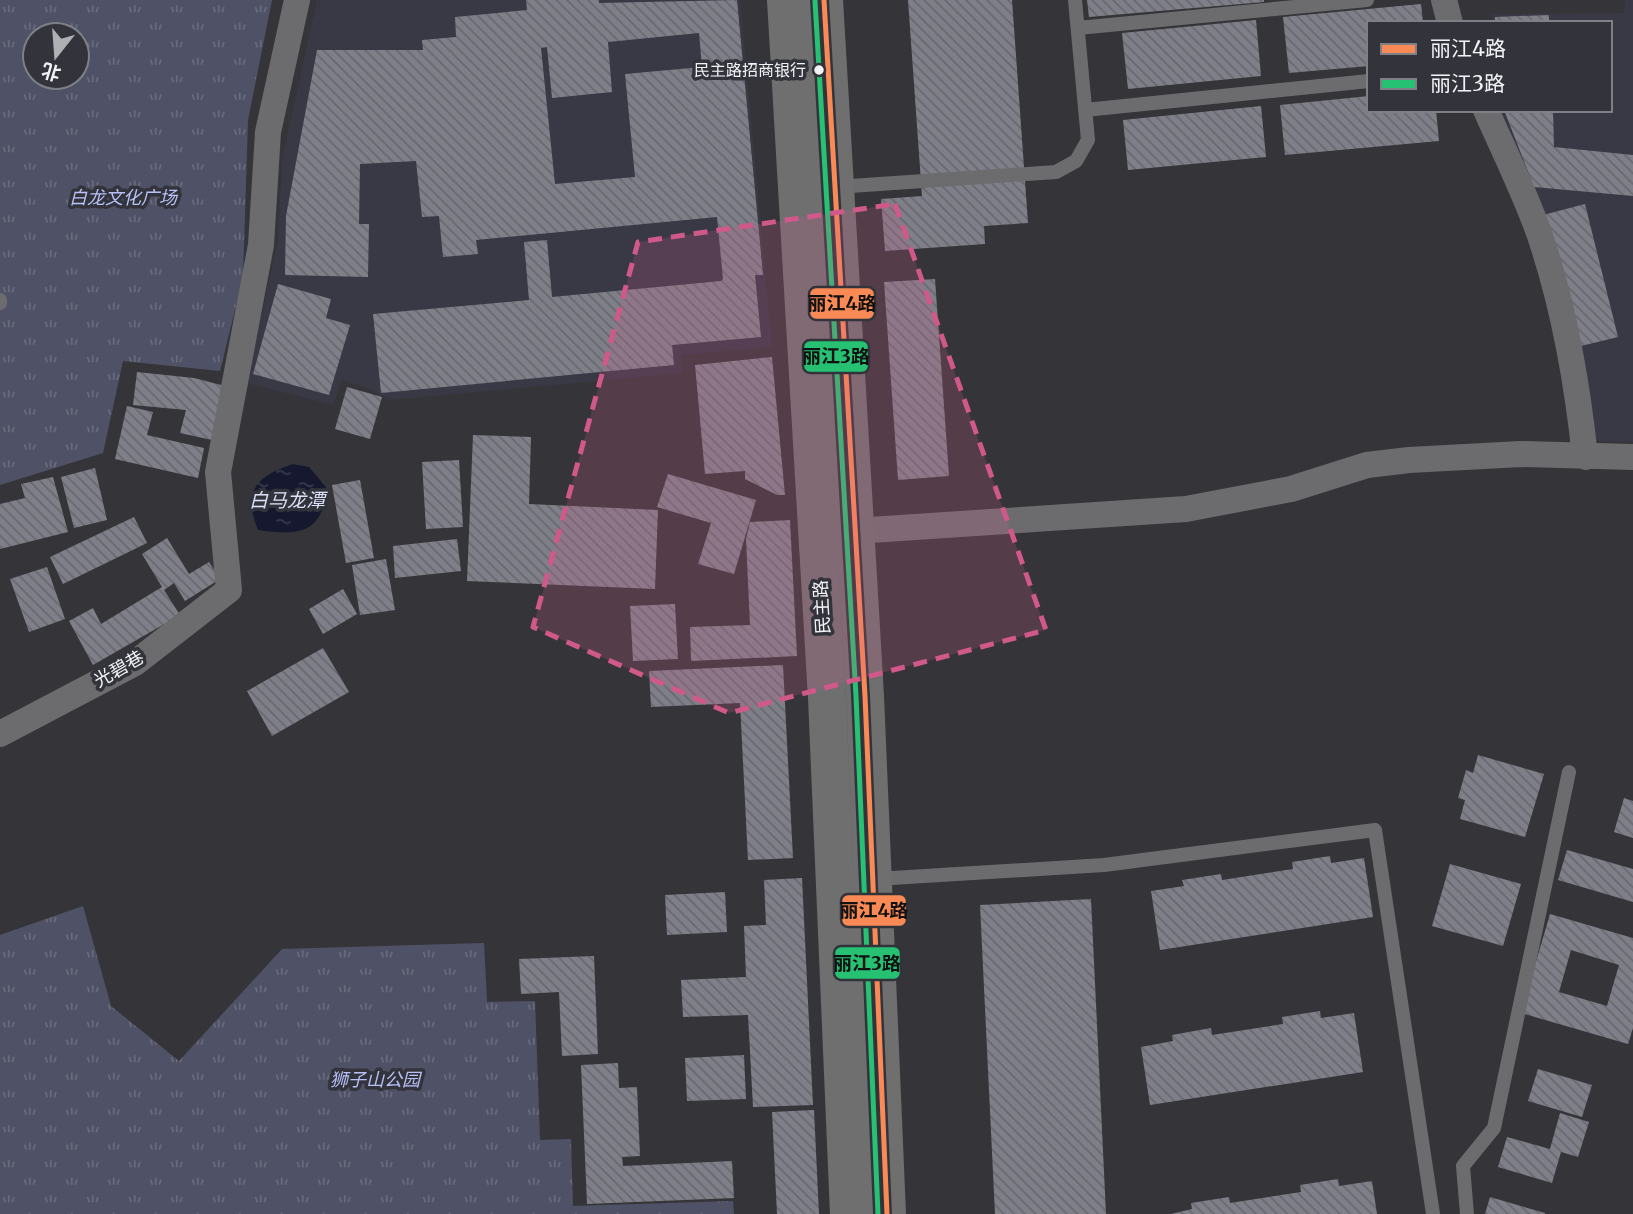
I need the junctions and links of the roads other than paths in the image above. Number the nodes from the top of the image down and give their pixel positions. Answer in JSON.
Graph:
{"nodes":[{"id":1,"x":297,"y":0,"type":"edge"},
{"id":2,"x":786,"y":0,"type":"edge"},
{"id":3,"x":824,"y":0,"type":"edge"},
{"id":4,"x":1075,"y":0,"type":"edge"},
{"id":5,"x":1367,"y":0,"type":"edge"},
{"id":6,"x":1444,"y":0,"type":"edge"},
{"id":7,"x":1449,"y":21,"type":"edge"},
{"id":8,"x":1078,"y":28,"type":"junction"},
{"id":9,"x":1367,"y":81,"type":"edge"},
{"id":10,"x":1085,"y":110,"type":"junction"},
{"id":11,"x":1487,"y":112,"type":"edge"},
{"id":12,"x":835,"y":187,"type":"junction"},
{"id":13,"x":1585,"y":457,"type":"junction"},
{"id":14,"x":1633,"y":457,"type":"edge"},
{"id":15,"x":855,"y":531,"type":"junction"},
{"id":16,"x":0,"y":734,"type":"edge"},
{"id":17,"x":1569,"y":772,"type":"dead end"},
{"id":18,"x":873,"y":879,"type":"junction"},
{"id":19,"x":849,"y":1214,"type":"edge"},
{"id":20,"x":887,"y":1214,"type":"edge"},
{"id":21,"x":1433,"y":1214,"type":"edge"},
{"id":22,"x":1467,"y":1214,"type":"edge"}],
"edges":[{"from":1,"to":16,"type":"street","name":"光碧巷"},
{"from":2,"to":19,"type":"main road","name":"民主路"},
{"from":3,"to":12,"type":"main road"},
{"from":4,"to":8,"type":"lane"},
{"from":5,"to":8,"type":"lane"},
{"from":6,"to":7,"type":"street"},
{"from":8,"to":10,"type":"lane"},
{"from":9,"to":10,"type":"lane"},
{"from":10,"to":12,"type":"lane"},
{"from":11,"to":13,"type":"street"},
{"from":12,"to":15,"type":"main road"},
{"from":13,"to":14,"type":"street"},
{"from":13,"to":15,"type":"street"},
{"from":15,"to":18,"type":"main road"},
{"from":17,"to":22,"type":"lane"},
{"from":18,"to":20,"type":"main road"},
{"from":18,"to":21,"type":"lane"}]}
